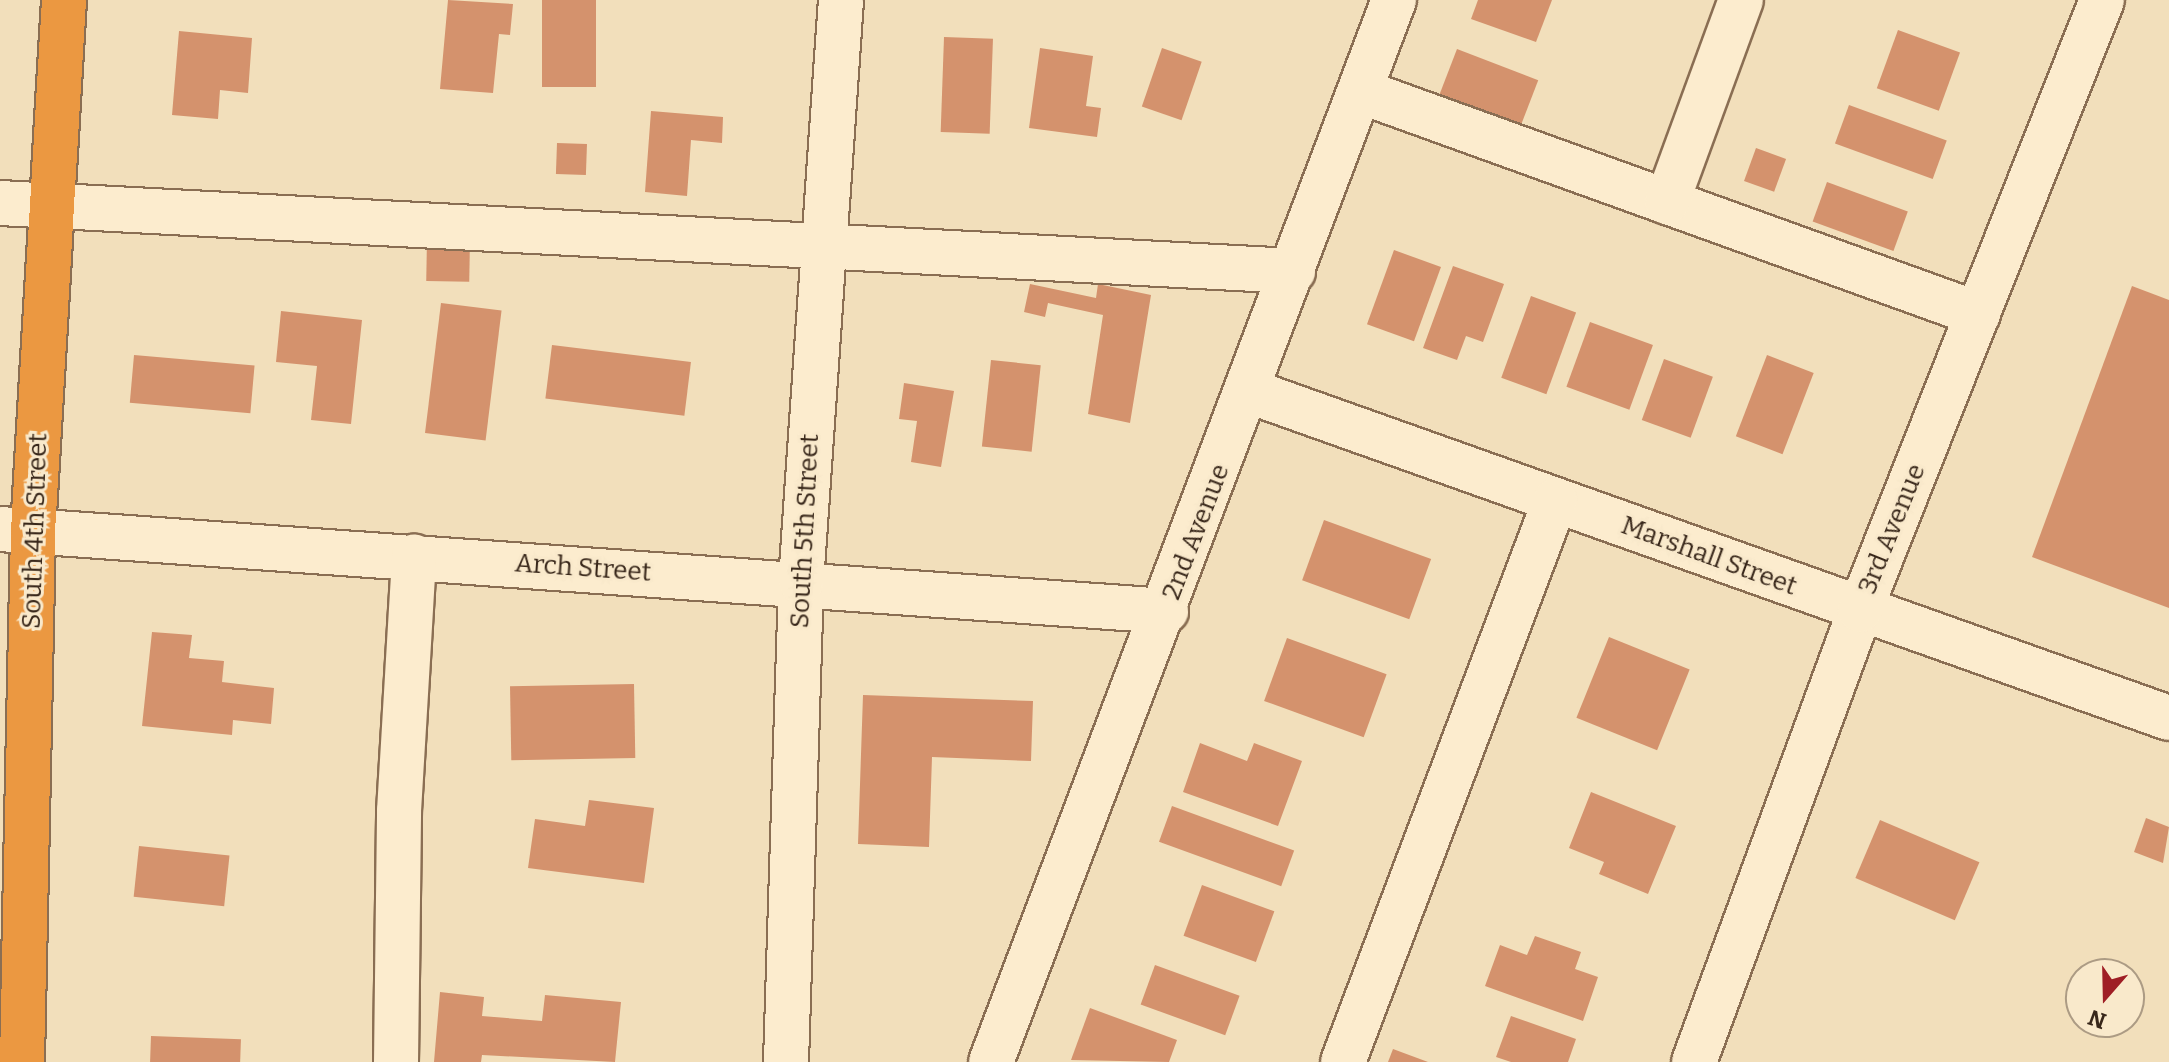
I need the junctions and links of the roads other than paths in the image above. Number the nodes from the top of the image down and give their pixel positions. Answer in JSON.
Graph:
{"nodes":[{"id":1,"x":64,"y":0,"type":"edge"},
{"id":2,"x":841,"y":0,"type":"edge"},
{"id":3,"x":1394,"y":0,"type":"edge"},
{"id":4,"x":1741,"y":0,"type":"edge"},
{"id":5,"x":2102,"y":0,"type":"edge"},
{"id":6,"x":1360,"y":91,"type":"junction"},
{"id":7,"x":1667,"y":202,"type":"junction"},
{"id":8,"x":0,"y":203,"type":"edge"},
{"id":9,"x":52,"y":207,"type":"junction"},
{"id":10,"x":822,"y":243,"type":"junction"},
{"id":11,"x":1293,"y":271,"type":"junction"},
{"id":12,"x":1978,"y":314,"type":"junction"},
{"id":13,"x":1249,"y":391,"type":"junction"},
{"id":14,"x":1555,"y":501,"type":"junction"},
{"id":15,"x":16,"y":530,"type":"edge"},
{"id":16,"x":414,"y":556,"type":"junction"},
{"id":17,"x":801,"y":582,"type":"junction"},
{"id":18,"x":1860,"y":610,"type":"junction"},
{"id":19,"x":1166,"y":611,"type":"junction"},
{"id":20,"x":2169,"y":718,"type":"edge"},
{"id":21,"x":998,"y":1060,"type":"edge"},
{"id":22,"x":22,"y":1062,"type":"edge"},
{"id":23,"x":396,"y":1062,"type":"edge"},
{"id":24,"x":786,"y":1062,"type":"edge"},
{"id":25,"x":1343,"y":1062,"type":"edge"},
{"id":26,"x":1694,"y":1062,"type":"edge"}],
"edges":[{"from":1,"to":9,"type":"highway","name":"South 4th Street"},
{"from":2,"to":10,"type":"street","name":"South 5th Street"},
{"from":3,"to":6,"type":"street","name":"2nd Avenue"},
{"from":4,"to":7,"type":"street"},
{"from":5,"to":12,"type":"street","name":"3rd Avenue"},
{"from":6,"to":7,"type":"street"},
{"from":6,"to":11,"type":"street","name":"2nd Avenue"},
{"from":7,"to":12,"type":"street"},
{"from":8,"to":9,"type":"street"},
{"from":9,"to":10,"type":"street"},
{"from":9,"to":15,"type":"highway","name":"South 4th Street"},
{"from":10,"to":11,"type":"street"},
{"from":10,"to":17,"type":"street","name":"South 5th Street"},
{"from":11,"to":13,"type":"street","name":"2nd Avenue"},
{"from":12,"to":18,"type":"street","name":"3rd Avenue"},
{"from":13,"to":14,"type":"street","name":"Marshall Street"},
{"from":13,"to":19,"type":"street","name":"2nd Avenue"},
{"from":14,"to":18,"type":"street","name":"Marshall Street"},
{"from":14,"to":25,"type":"street"},
{"from":15,"to":16,"type":"street","name":"Arch Street"},
{"from":15,"to":22,"type":"highway","name":"South 4th Street"},
{"from":16,"to":17,"type":"street","name":"Arch Street"},
{"from":16,"to":23,"type":"street"},
{"from":17,"to":19,"type":"street","name":"Arch Street"},
{"from":17,"to":24,"type":"street","name":"South 5th Street"},
{"from":18,"to":20,"type":"street","name":"Marshall Street"},
{"from":18,"to":26,"type":"street","name":"3rd Avenue"},
{"from":19,"to":21,"type":"street","name":"2nd Avenue"}]}
